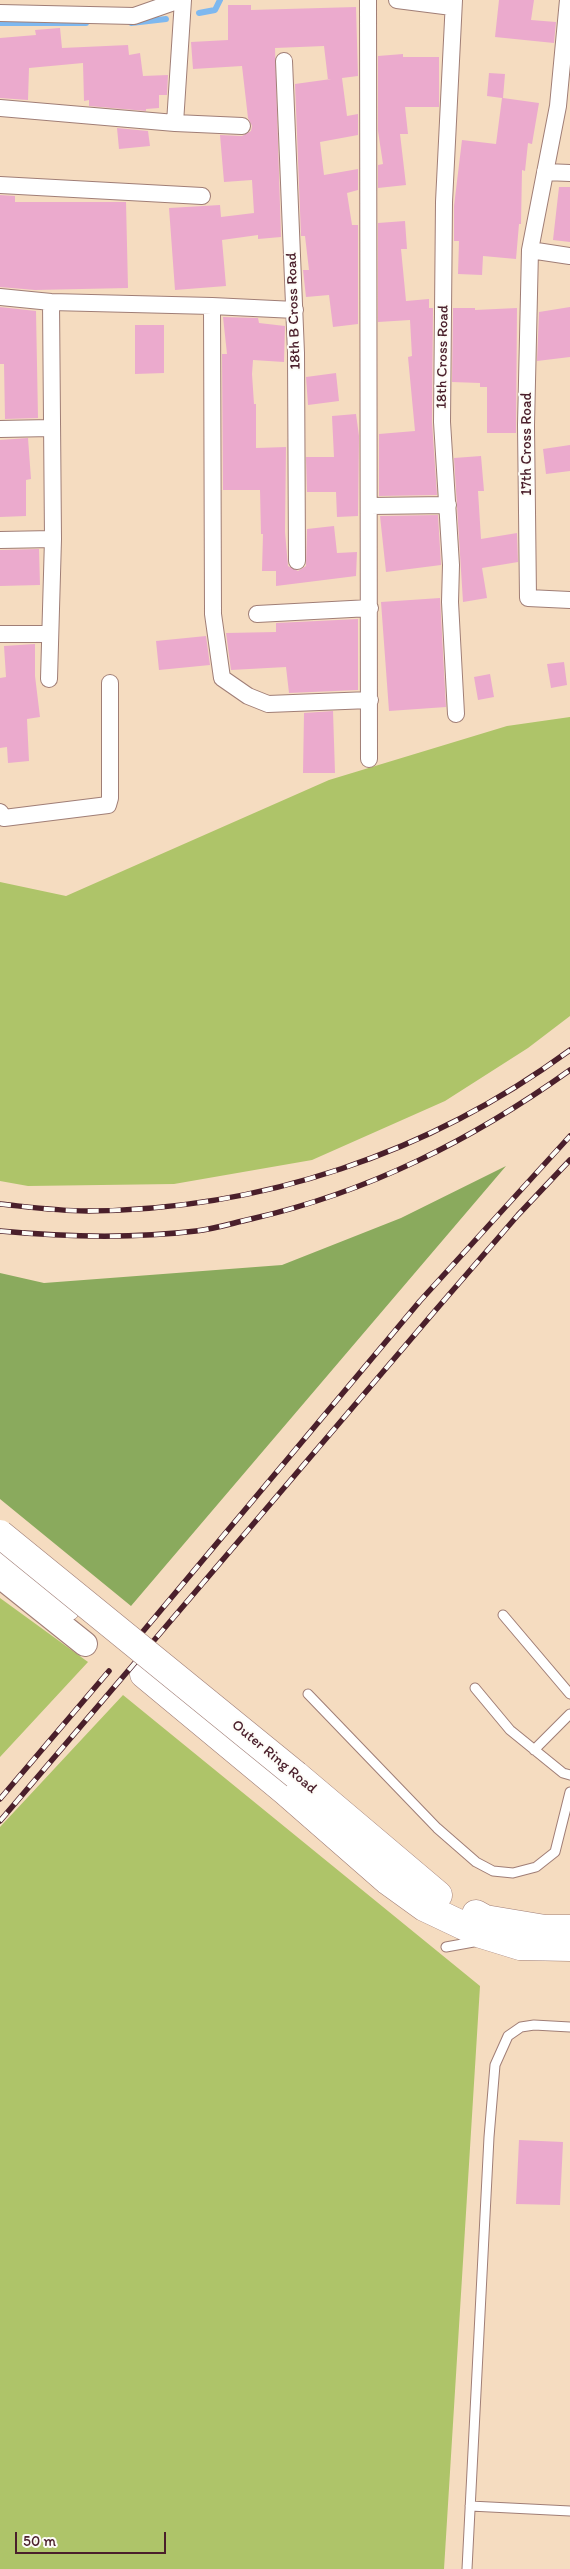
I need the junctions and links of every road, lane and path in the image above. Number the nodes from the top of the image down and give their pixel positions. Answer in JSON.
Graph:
{"nodes":[{"id":1,"x":138,"y":0,"type":"edge"},
{"id":2,"x":182,"y":0,"type":"edge"},
{"id":3,"x":368,"y":0,"type":"edge"},
{"id":4,"x":397,"y":0,"type":"edge"},
{"id":5,"x":568,"y":0,"type":"edge"},
{"id":6,"x":453,"y":3,"type":"edge"},
{"id":7,"x":56,"y":7,"type":"edge"},
{"id":8,"x":0,"y":13,"type":"edge"},
{"id":9,"x":134,"y":16,"type":"junction"},
{"id":10,"x":284,"y":61,"type":"dead end"},
{"id":11,"x":565,"y":84,"type":"edge"},
{"id":12,"x":0,"y":108,"type":"edge"},
{"id":13,"x":175,"y":123,"type":"junction"},
{"id":14,"x":242,"y":126,"type":"dead end"},
{"id":15,"x":545,"y":172,"type":"junction"},
{"id":16,"x":570,"y":173,"type":"edge"},
{"id":17,"x":0,"y":185,"type":"edge"},
{"id":18,"x":202,"y":196,"type":"dead end"},
{"id":19,"x":530,"y":250,"type":"junction"},
{"id":20,"x":570,"y":256,"type":"edge"},
{"id":21,"x":0,"y":297,"type":"edge"},
{"id":22,"x":51,"y":302,"type":"junction"},
{"id":23,"x":212,"y":306,"type":"junction"},
{"id":24,"x":295,"y":310,"type":"junction"},
{"id":25,"x":51,"y":428,"type":"junction"},
{"id":26,"x":0,"y":429,"type":"edge"},
{"id":27,"x":448,"y":505,"type":"junction"},
{"id":28,"x":370,"y":506,"type":"junction"},
{"id":29,"x":53,"y":538,"type":"junction"},
{"id":30,"x":0,"y":540,"type":"edge"},
{"id":31,"x":296,"y":562,"type":"dead end"},
{"id":32,"x":570,"y":600,"type":"edge"},
{"id":33,"x":370,"y":608,"type":"junction"},
{"id":34,"x":257,"y":614,"type":"dead end"},
{"id":35,"x":0,"y":634,"type":"edge"},
{"id":36,"x":50,"y":634,"type":"junction"},
{"id":37,"x":49,"y":679,"type":"dead end"},
{"id":38,"x":110,"y":683,"type":"dead end"},
{"id":39,"x":370,"y":700,"type":"junction"},
{"id":40,"x":456,"y":714,"type":"dead end"},
{"id":41,"x":369,"y":759,"type":"dead end"},
{"id":42,"x":0,"y":812,"type":"edge"},
{"id":43,"x":0,"y":1534,"type":"edge"},
{"id":44,"x":0,"y":1554,"type":"edge"},
{"id":45,"x":0,"y":1576,"type":"edge"},
{"id":46,"x":503,"y":1615,"type":"dead end"},
{"id":47,"x":85,"y":1644,"type":"dead end"},
{"id":48,"x":475,"y":1688,"type":"dead end"},
{"id":49,"x":308,"y":1694,"type":"dead end"},
{"id":50,"x":570,"y":1694,"type":"edge"},
{"id":51,"x":570,"y":1714,"type":"edge"},
{"id":52,"x":534,"y":1750,"type":"junction"},
{"id":53,"x":570,"y":1775,"type":"edge"},
{"id":54,"x":290,"y":1783,"type":"junction"},
{"id":55,"x":570,"y":1792,"type":"edge"},
{"id":56,"x":570,"y":1929,"type":"edge"},
{"id":57,"x":494,"y":1938,"type":"junction"},
{"id":58,"x":446,"y":1947,"type":"dead end"},
{"id":59,"x":570,"y":1947,"type":"edge"},
{"id":60,"x":570,"y":2027,"type":"edge"},
{"id":61,"x":470,"y":2506,"type":"junction"},
{"id":62,"x":570,"y":2511,"type":"edge"},
{"id":63,"x":467,"y":2569,"type":"edge"}],
"edges":[{"from":1,"to":9,"type":"street"},
{"from":2,"to":9,"type":"street"},
{"from":2,"to":13,"type":"street"},
{"from":3,"to":28,"type":"street"},
{"from":4,"to":6,"type":"street"},
{"from":5,"to":11,"type":"street","name":"17th Cross Road"},
{"from":6,"to":27,"type":"street","name":"18th Cross Road"},
{"from":7,"to":8,"type":"street"},
{"from":7,"to":9,"type":"street"},
{"from":10,"to":24,"type":"street","name":"18th B Cross Road"},
{"from":11,"to":15,"type":"street","name":"17th Cross Road"},
{"from":12,"to":13,"type":"street"},
{"from":13,"to":14,"type":"street"},
{"from":15,"to":16,"type":"street"},
{"from":15,"to":19,"type":"street","name":"17th Cross Road"},
{"from":17,"to":18,"type":"street"},
{"from":19,"to":20,"type":"street"},
{"from":19,"to":32,"type":"street","name":"17th Cross Road"},
{"from":21,"to":22,"type":"street"},
{"from":22,"to":23,"type":"street"},
{"from":22,"to":25,"type":"street"},
{"from":23,"to":24,"type":"street"},
{"from":23,"to":39,"type":"street"},
{"from":24,"to":31,"type":"street","name":"18th B Cross Road"},
{"from":25,"to":26,"type":"street"},
{"from":25,"to":29,"type":"street"},
{"from":27,"to":28,"type":"street"},
{"from":27,"to":40,"type":"street","name":"18th Cross Road"},
{"from":28,"to":33,"type":"street"},
{"from":29,"to":30,"type":"street"},
{"from":29,"to":36,"type":"street"},
{"from":33,"to":34,"type":"street"},
{"from":33,"to":39,"type":"street"},
{"from":35,"to":36,"type":"street"},
{"from":36,"to":37,"type":"street"},
{"from":38,"to":42,"type":"street"},
{"from":39,"to":41,"type":"street"},
{"from":43,"to":54,"type":"highway","name":"Outer Ring Road","bridge":true},
{"from":44,"to":54,"type":"highway","name":"Outer Ring Road"},
{"from":45,"to":47,"type":"street"},
{"from":46,"to":50,"type":"lane"},
{"from":48,"to":52,"type":"lane"},
{"from":49,"to":55,"type":"lane"},
{"from":51,"to":52,"type":"lane"},
{"from":52,"to":53,"type":"lane"},
{"from":54,"to":56,"type":"highway","name":"Outer Ring Road"},
{"from":54,"to":57,"type":"highway","name":"Outer Ring Road"},
{"from":57,"to":58,"type":"lane"},
{"from":57,"to":59,"type":"highway","name":"Outer Ring Road"},
{"from":60,"to":61,"type":"lane"},
{"from":61,"to":62,"type":"lane"},
{"from":61,"to":63,"type":"lane"}]}
